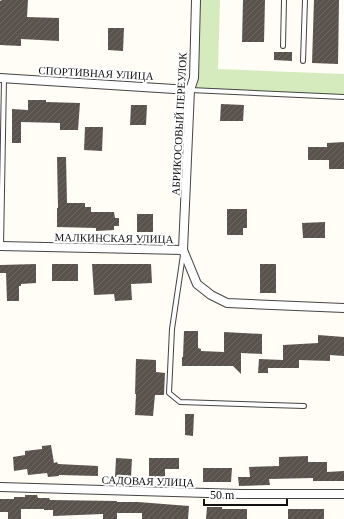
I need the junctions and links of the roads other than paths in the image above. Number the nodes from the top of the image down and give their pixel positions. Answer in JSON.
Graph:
{"nodes":[{"id":1,"x":196,"y":0,"type":"edge"},
{"id":2,"x":284,"y":0,"type":"edge"},
{"id":3,"x":304,"y":0,"type":"edge"},
{"id":4,"x":283,"y":46,"type":"dead end"},
{"id":5,"x":303,"y":61,"type":"dead end"},
{"id":6,"x":2,"y":79,"type":"edge"},
{"id":7,"x":190,"y":90,"type":"junction"},
{"id":8,"x":344,"y":97,"type":"edge"},
{"id":9,"x":1,"y":246,"type":"edge"},
{"id":10,"x":183,"y":250,"type":"junction"},
{"id":11,"x":344,"y":308,"type":"edge"},
{"id":12,"x":304,"y":406,"type":"dead end"},
{"id":13,"x":0,"y":487,"type":"edge"},
{"id":14,"x":344,"y":494,"type":"edge"}],
"edges":[{"from":1,"to":7,"type":"street","name":"АБРИКОСОВЫЙ ПЕРЕУЛОК"},
{"from":2,"to":4,"type":"lane"},
{"from":3,"to":5,"type":"lane"},
{"from":6,"to":7,"type":"street","name":"СПОРТИВНАЯ УЛИЦА"},
{"from":6,"to":9,"type":"lane"},
{"from":7,"to":8,"type":"lane"},
{"from":7,"to":10,"type":"street","name":"АБРИКОСОВЫЙ ПЕРЕУЛОК"},
{"from":9,"to":10,"type":"street","name":"МАЛКИНСКАЯ УЛИЦА"},
{"from":10,"to":11,"type":"street","name":"МАЛКИНСКАЯ УЛИЦА"},
{"from":10,"to":12,"type":"lane"},
{"from":13,"to":14,"type":"street","name":"САДОВАЯ УЛИЦА"}]}
